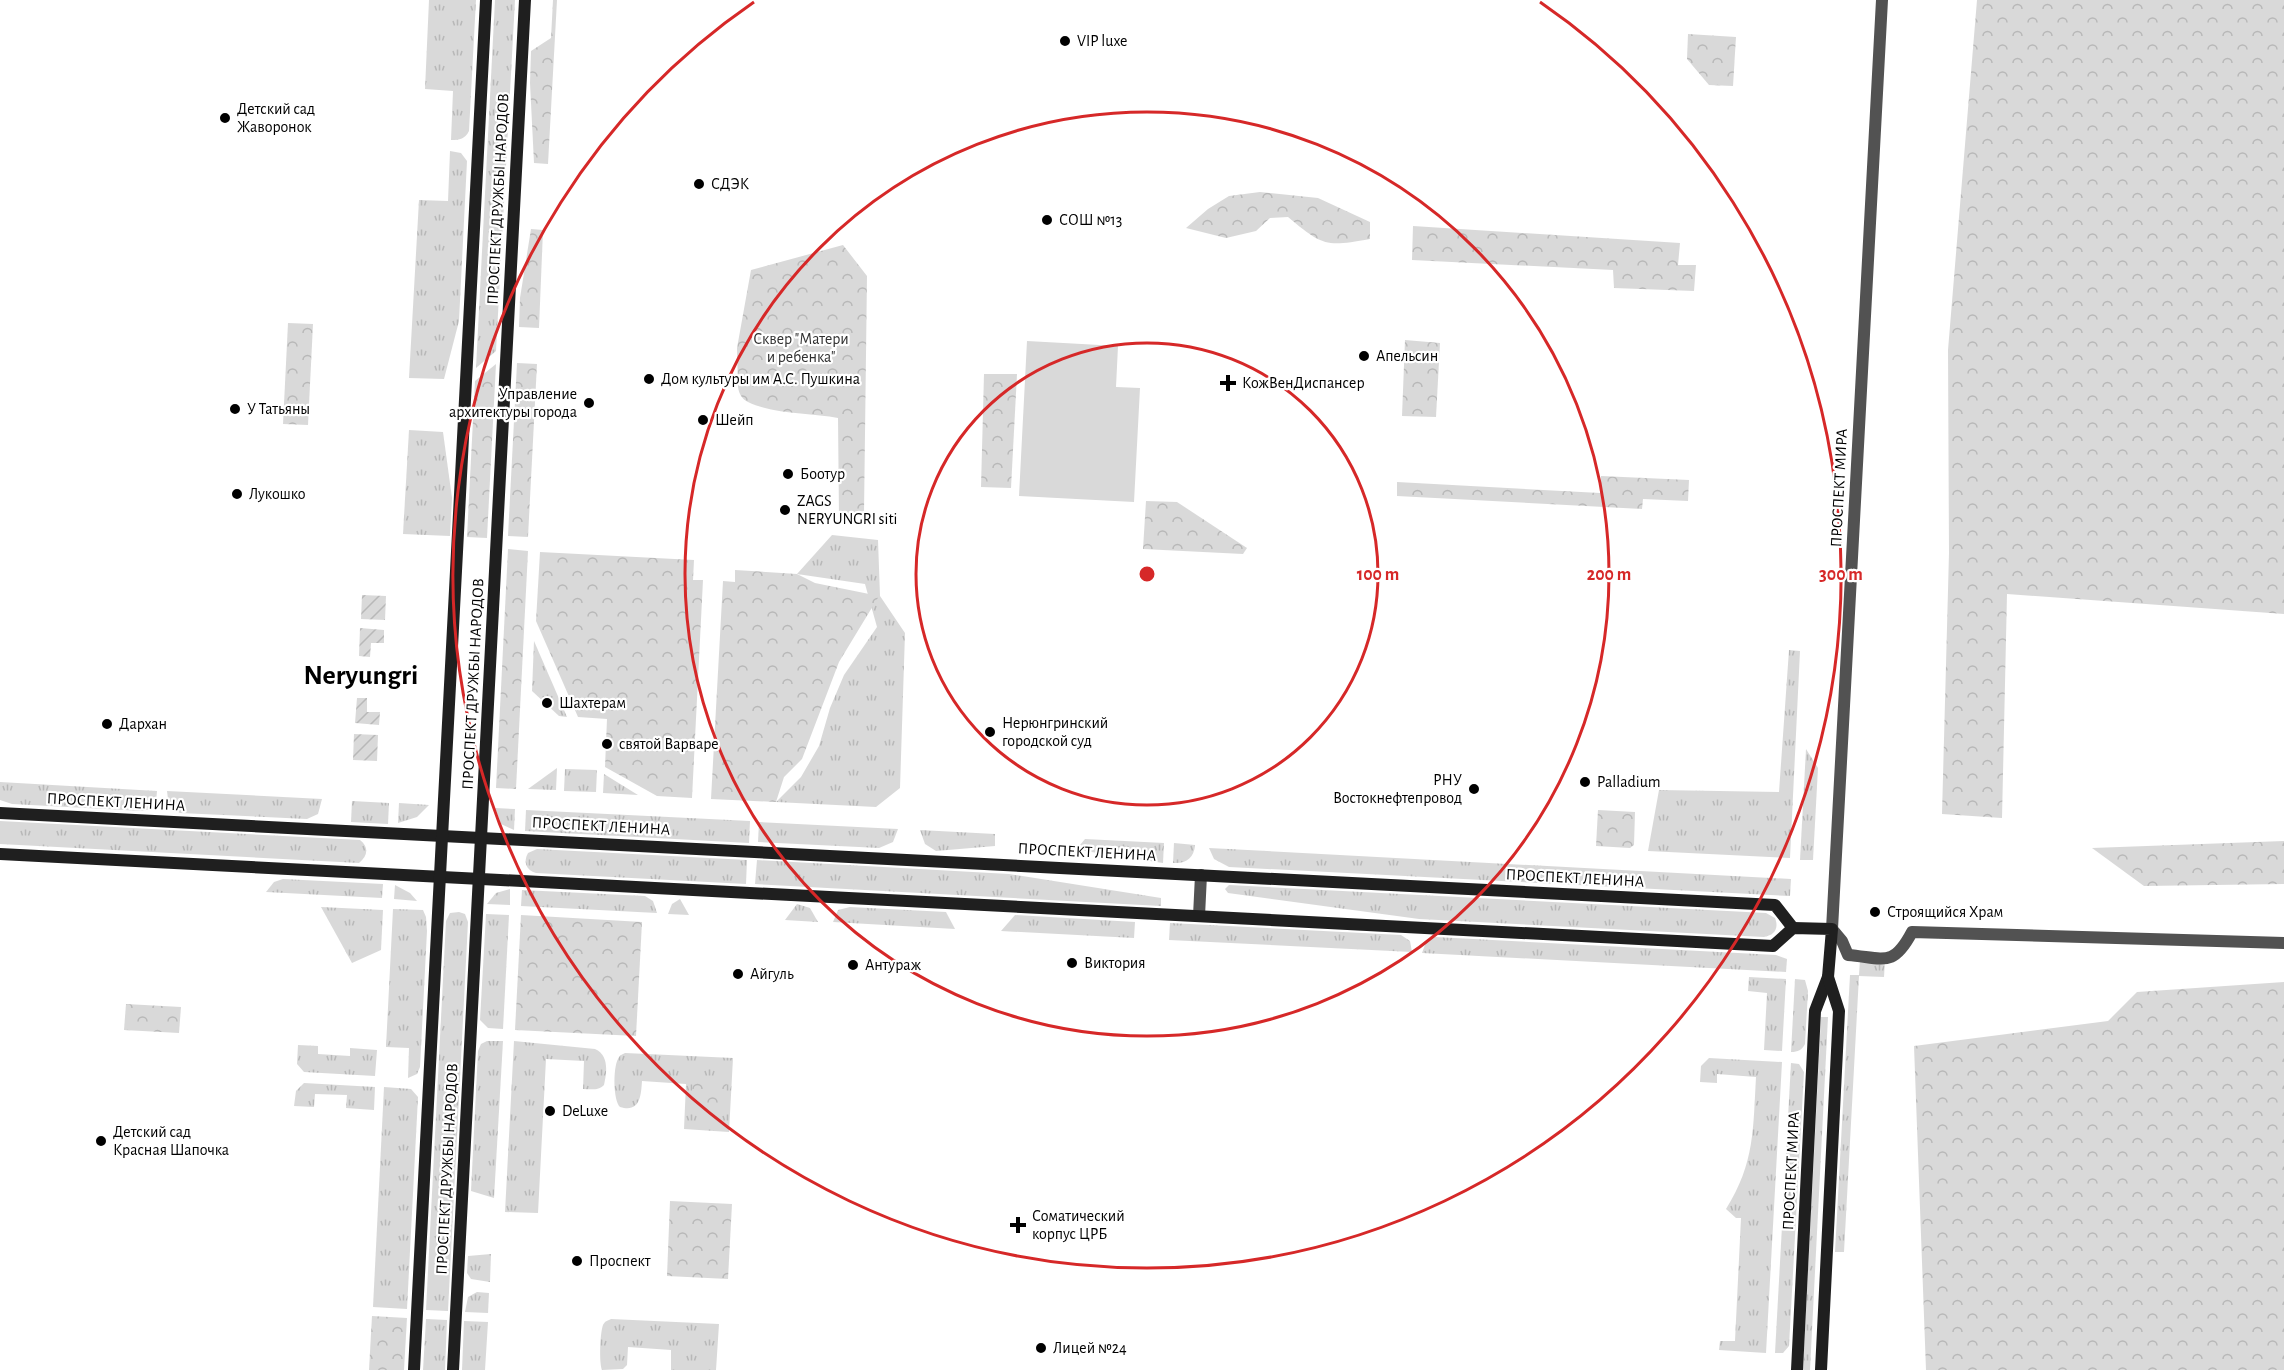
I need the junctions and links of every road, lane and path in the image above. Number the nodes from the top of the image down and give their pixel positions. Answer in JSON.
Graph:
{"nodes":[{"id":1,"x":486,"y":0,"type":"edge"},
{"id":2,"x":525,"y":0,"type":"edge"},
{"id":3,"x":1882,"y":0,"type":"edge"},
{"id":4,"x":0,"y":813,"type":"edge"},
{"id":5,"x":442,"y":834,"type":"junction"},
{"id":6,"x":482,"y":836,"type":"junction"},
{"id":7,"x":0,"y":854,"type":"edge"},
{"id":8,"x":1201,"y":875,"type":"junction"},
{"id":9,"x":440,"y":877,"type":"junction"},
{"id":10,"x":479,"y":878,"type":"junction"},
{"id":11,"x":1199,"y":916,"type":"junction"},
{"id":12,"x":1793,"y":928,"type":"junction"},
{"id":13,"x":1832,"y":929,"type":"junction"},
{"id":14,"x":2284,"y":943,"type":"edge"},
{"id":15,"x":1828,"y":977,"type":"junction"},
{"id":16,"x":414,"y":1370,"type":"edge"},
{"id":17,"x":453,"y":1370,"type":"edge"},
{"id":18,"x":1797,"y":1370,"type":"edge"},
{"id":19,"x":1821,"y":1370,"type":"edge"}],
"edges":[{"from":1,"to":5,"type":"street","name":"ПРОСПЕКТ ДРУЖБЫ НАРОДОВ"},
{"from":2,"to":6,"type":"street","name":"ПРОСПЕКТ ДРУЖБЫ НАРОДОВ"},
{"from":3,"to":13,"type":"street","name":"ПРОСПЕКТ МИРА"},
{"from":4,"to":5,"type":"street","name":"ПРОСПЕКТ ЛЕНИНА"},
{"from":5,"to":6,"type":"street","name":"ПРОСПЕКТ ЛЕНИНА"},
{"from":5,"to":9,"type":"street","name":"ПРОСПЕКТ ДРУЖБЫ НАРОДОВ"},
{"from":6,"to":8,"type":"street","name":"ПРОСПЕКТ ЛЕНИНА"},
{"from":6,"to":10,"type":"street","name":"ПРОСПЕКТ ДРУЖБЫ НАРОДОВ"},
{"from":7,"to":9,"type":"street"},
{"from":8,"to":11,"type":"street"},
{"from":8,"to":12,"type":"street","name":"ПРОСПЕКТ ЛЕНИНА"},
{"from":9,"to":10,"type":"street"},
{"from":9,"to":16,"type":"street","name":"ПРОСПЕКТ ДРУЖБЫ НАРОДОВ"},
{"from":10,"to":11,"type":"street"},
{"from":10,"to":17,"type":"street","name":"ПРОСПЕКТ ДРУЖБЫ НАРОДОВ"},
{"from":11,"to":12,"type":"street"},
{"from":12,"to":13,"type":"street"},
{"from":13,"to":14,"type":"street"},
{"from":13,"to":15,"type":"street","name":"ПРОСПЕКТ МИРА"},
{"from":15,"to":18,"type":"street","name":"ПРОСПЕКТ МИРА"},
{"from":15,"to":19,"type":"street","name":"ПРОСПЕКТ МИРА"}]}
